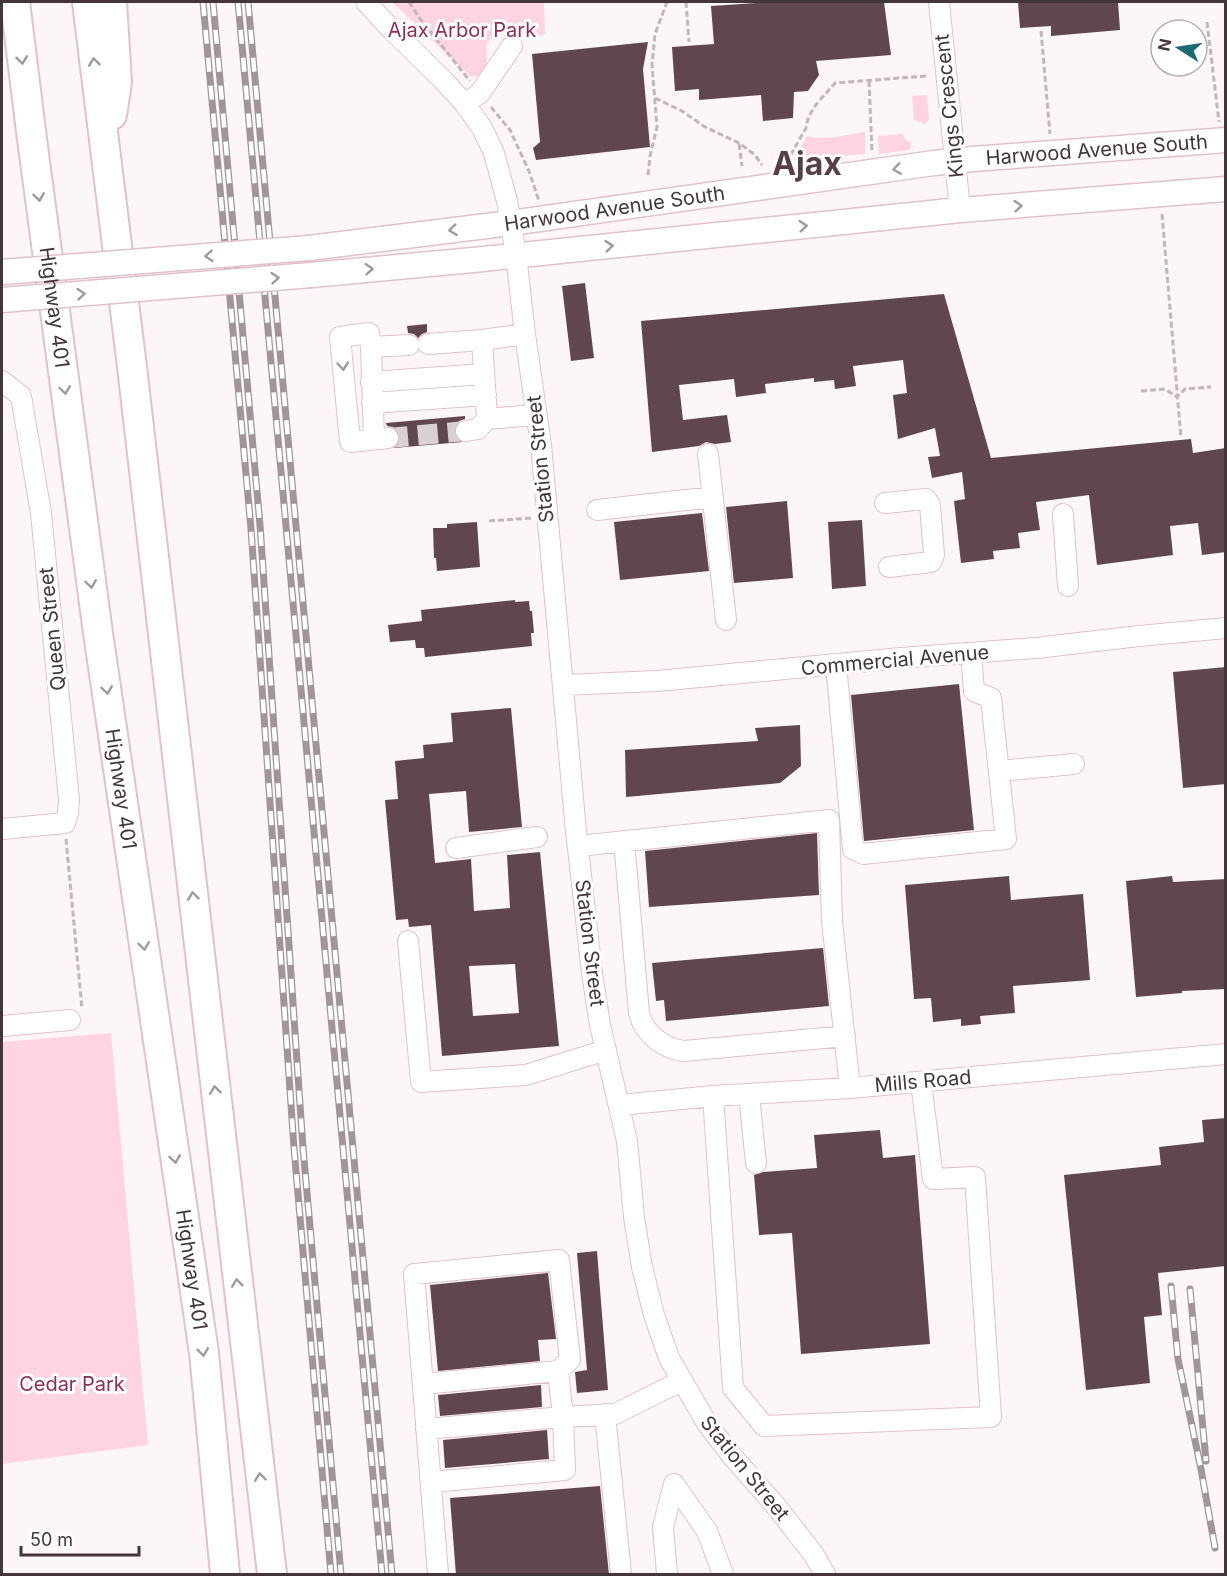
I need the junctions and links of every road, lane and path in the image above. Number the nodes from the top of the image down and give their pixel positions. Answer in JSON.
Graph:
{"nodes":[{"id":1,"x":15,"y":2,"type":"edge"},
{"id":2,"x":87,"y":2,"type":"edge"},
{"id":3,"x":112,"y":2,"type":"edge"},
{"id":4,"x":366,"y":2,"type":"edge"},
{"id":5,"x":667,"y":2,"type":"edge"},
{"id":6,"x":686,"y":2,"type":"edge"},
{"id":7,"x":939,"y":2,"type":"edge"},
{"id":8,"x":1041,"y":31,"type":"dead end"},
{"id":9,"x":1209,"y":37,"type":"edge"},
{"id":10,"x":689,"y":42,"type":"dead end"},
{"id":11,"x":512,"y":46,"type":"dead end"},
{"id":12,"x":926,"y":76,"type":"dead end"},
{"id":13,"x":869,"y":81,"type":"junction"},
{"id":14,"x":655,"y":98,"type":"junction"},
{"id":15,"x":465,"y":104,"type":"junction"},
{"id":16,"x":1222,"y":133,"type":"edge"},
{"id":17,"x":1051,"y":140,"type":"dead end"},
{"id":18,"x":739,"y":143,"type":"junction"},
{"id":19,"x":873,"y":156,"type":"dead end"},
{"id":20,"x":107,"y":162,"type":"junction"},
{"id":21,"x":955,"y":162,"type":"junction"},
{"id":22,"x":786,"y":163,"type":"dead end"},
{"id":23,"x":762,"y":165,"type":"dead end"},
{"id":24,"x":742,"y":166,"type":"dead end"},
{"id":25,"x":648,"y":175,"type":"dead end"},
{"id":26,"x":1226,"y":189,"type":"edge"},
{"id":27,"x":1160,"y":194,"type":"junction"},
{"id":28,"x":960,"y":210,"type":"junction"},
{"id":29,"x":511,"y":223,"type":"junction"},
{"id":30,"x":516,"y":255,"type":"junction"},
{"id":31,"x":2,"y":272,"type":"edge"},
{"id":32,"x":2,"y":300,"type":"edge"},
{"id":33,"x":525,"y":334,"type":"junction"},
{"id":34,"x":370,"y":340,"type":"junction"},
{"id":35,"x":482,"y":340,"type":"junction"},
{"id":36,"x":484,"y":374,"type":"junction"},
{"id":37,"x":2,"y":381,"type":"edge"},
{"id":38,"x":371,"y":382,"type":"junction"},
{"id":39,"x":1211,"y":387,"type":"dead end"},
{"id":40,"x":1141,"y":391,"type":"dead end"},
{"id":41,"x":486,"y":395,"type":"junction"},
{"id":42,"x":1177,"y":397,"type":"junction"},
{"id":43,"x":372,"y":403,"type":"junction"},
{"id":44,"x":536,"y":415,"type":"junction"},
{"id":45,"x":487,"y":419,"type":"junction"},
{"id":46,"x":466,"y":431,"type":"tunnel mouth"},
{"id":47,"x":1181,"y":438,"type":"dead end"},
{"id":48,"x":708,"y":454,"type":"dead end"},
{"id":49,"x":713,"y":497,"type":"junction"},
{"id":50,"x":885,"y":503,"type":"dead end"},
{"id":51,"x":597,"y":510,"type":"dead end"},
{"id":52,"x":1063,"y":514,"type":"dead end"},
{"id":53,"x":531,"y":518,"type":"dead end"},
{"id":54,"x":489,"y":521,"type":"dead end"},
{"id":55,"x":889,"y":567,"type":"dead end"},
{"id":56,"x":1068,"y":586,"type":"dead end"},
{"id":57,"x":726,"y":620,"type":"dead end"},
{"id":58,"x":1226,"y":628,"type":"edge"},
{"id":59,"x":971,"y":653,"type":"junction"},
{"id":60,"x":836,"y":664,"type":"junction"},
{"id":61,"x":563,"y":685,"type":"junction"},
{"id":62,"x":1074,"y":764,"type":"dead end"},
{"id":63,"x":999,"y":771,"type":"junction"},
{"id":64,"x":65,"y":823,"type":"junction"},
{"id":65,"x":2,"y":829,"type":"edge"},
{"id":66,"x":537,"y":837,"type":"dead end"},
{"id":67,"x":624,"y":841,"type":"junction"},
{"id":68,"x":578,"y":846,"type":"junction"},
{"id":69,"x":456,"y":848,"type":"dead end"},
{"id":70,"x":408,"y":941,"type":"dead end"},
{"id":71,"x":70,"y":1020,"type":"joint"},
{"id":72,"x":2,"y":1026,"type":"edge"},
{"id":73,"x":845,"y":1036,"type":"junction"},
{"id":74,"x":606,"y":1050,"type":"junction"},
{"id":75,"x":1226,"y":1054,"type":"edge"},
{"id":76,"x":921,"y":1082,"type":"junction"},
{"id":77,"x":850,"y":1088,"type":"junction"},
{"id":78,"x":749,"y":1095,"type":"junction"},
{"id":79,"x":713,"y":1096,"type":"junction"},
{"id":80,"x":620,"y":1105,"type":"junction"},
{"id":81,"x":756,"y":1163,"type":"dead end"},
{"id":82,"x":558,"y":1371,"type":"junction"},
{"id":83,"x":681,"y":1381,"type":"junction"},
{"id":84,"x":423,"y":1384,"type":"junction"},
{"id":85,"x":605,"y":1414,"type":"junction"},
{"id":86,"x":563,"y":1417,"type":"junction"},
{"id":87,"x":426,"y":1429,"type":"junction"},
{"id":88,"x":430,"y":1482,"type":"junction"},
{"id":89,"x":225,"y":1575,"type":"edge"},
{"id":90,"x":272,"y":1575,"type":"edge"},
{"id":91,"x":438,"y":1575,"type":"edge"},
{"id":92,"x":621,"y":1575,"type":"edge"},
{"id":93,"x":668,"y":1575,"type":"edge"},
{"id":94,"x":723,"y":1575,"type":"edge"},
{"id":95,"x":825,"y":1575,"type":"edge"}],
"edges":[{"from":1,"to":89,"type":"highway","name":"Highway 401","one_way":true},
{"from":20,"to":2,"type":"highway","one_way":true},
{"from":3,"to":20,"type":"highway"},
{"from":4,"to":15,"type":"street","name":"Station Street"},
{"from":5,"to":14,"type":"path"},
{"from":6,"to":10,"type":"path"},
{"from":7,"to":21,"type":"street","name":"Kings Crescent"},
{"from":8,"to":17,"type":"path"},
{"from":9,"to":16,"type":"path"},
{"from":11,"to":15,"type":"street"},
{"from":12,"to":13,"type":"path"},
{"from":13,"to":19,"type":"path"},
{"from":13,"to":22,"type":"path"},
{"from":14,"to":18,"type":"path"},
{"from":14,"to":25,"type":"path"},
{"from":15,"to":29,"type":"street","name":"Station Street"},
{"from":16,"to":21,"type":"main road","name":"Harwood Avenue South"},
{"from":18,"to":23,"type":"path"},
{"from":18,"to":24,"type":"path"},
{"from":90,"to":20,"type":"highway","one_way":true},
{"from":21,"to":28,"type":"street","name":"Kings Crescent"},
{"from":21,"to":29,"type":"main road","name":"Harwood Avenue South","one_way":true},
{"from":26,"to":27,"type":"main road","name":"Harwood Avenue South"},
{"from":28,"to":27,"type":"main road","name":"Harwood Avenue South","one_way":true},
{"from":27,"to":42,"type":"path"},
{"from":30,"to":28,"type":"main road","name":"Harwood Avenue South","one_way":true},
{"from":29,"to":30,"type":"street","name":"Station Street"},
{"from":29,"to":31,"type":"main road","name":"Harwood Avenue South","one_way":true,"bridge":true},
{"from":32,"to":30,"type":"main road","name":"Harwood Avenue South","one_way":true,"bridge":true},
{"from":30,"to":33,"type":"street","name":"Station Street"},
{"from":33,"to":35,"type":"street"},
{"from":33,"to":44,"type":"street","name":"Station Street"},
{"from":34,"to":35,"type":"street"},
{"from":34,"to":38,"type":"street"},
{"from":34,"to":43,"type":"street","one_way":true},
{"from":35,"to":36,"type":"street"},
{"from":36,"to":38,"type":"street"},
{"from":36,"to":41,"type":"street"},
{"from":37,"to":64,"type":"street","name":"Queen Street"},
{"from":38,"to":43,"type":"street"},
{"from":39,"to":42,"type":"path"},
{"from":40,"to":42,"type":"path"},
{"from":41,"to":43,"type":"street"},
{"from":41,"to":45,"type":"street"},
{"from":42,"to":47,"type":"path"},
{"from":44,"to":45,"type":"street"},
{"from":44,"to":61,"type":"street","name":"Station Street"},
{"from":45,"to":46,"type":"street"},
{"from":48,"to":49,"type":"street"},
{"from":49,"to":51,"type":"street"},
{"from":49,"to":57,"type":"street"},
{"from":50,"to":55,"type":"street"},
{"from":52,"to":56,"type":"street"},
{"from":53,"to":54,"type":"path"},
{"from":58,"to":59,"type":"street","name":"Commercial Avenue"},
{"from":59,"to":60,"type":"street","name":"Commercial Avenue"},
{"from":59,"to":63,"type":"street"},
{"from":60,"to":61,"type":"street","name":"Commercial Avenue"},
{"from":60,"to":63,"type":"street"},
{"from":61,"to":68,"type":"street","name":"Station Street"},
{"from":62,"to":63,"type":"street"},
{"from":64,"to":65,"type":"street"},
{"from":64,"to":71,"type":"path"},
{"from":66,"to":69,"type":"street"},
{"from":67,"to":68,"type":"street"},
{"from":67,"to":73,"type":"street"},
{"from":67,"to":73,"type":"street"},
{"from":68,"to":74,"type":"street","name":"Station Street"},
{"from":70,"to":74,"type":"street"},
{"from":71,"to":72,"type":"street"},
{"from":73,"to":77,"type":"street"},
{"from":74,"to":80,"type":"street","name":"Station Street"},
{"from":75,"to":76,"type":"street","name":"Mills Road"},
{"from":76,"to":77,"type":"street","name":"Mills Road"},
{"from":76,"to":79,"type":"street"},
{"from":77,"to":78,"type":"street","name":"Mills Road"},
{"from":78,"to":79,"type":"street","name":"Mills Road"},
{"from":78,"to":81,"type":"street"},
{"from":79,"to":80,"type":"street","name":"Mills Road"},
{"from":80,"to":83,"type":"street","name":"Station Street"},
{"from":82,"to":84,"type":"street"},
{"from":82,"to":84,"type":"street"},
{"from":82,"to":86,"type":"street"},
{"from":83,"to":85,"type":"street"},
{"from":83,"to":95,"type":"street","name":"Station Street"},
{"from":84,"to":87,"type":"street"},
{"from":85,"to":86,"type":"street"},
{"from":85,"to":92,"type":"street"},
{"from":86,"to":87,"type":"street"},
{"from":86,"to":88,"type":"street"},
{"from":87,"to":88,"type":"street"},
{"from":88,"to":91,"type":"street"},
{"from":93,"to":94,"type":"street"}]}
